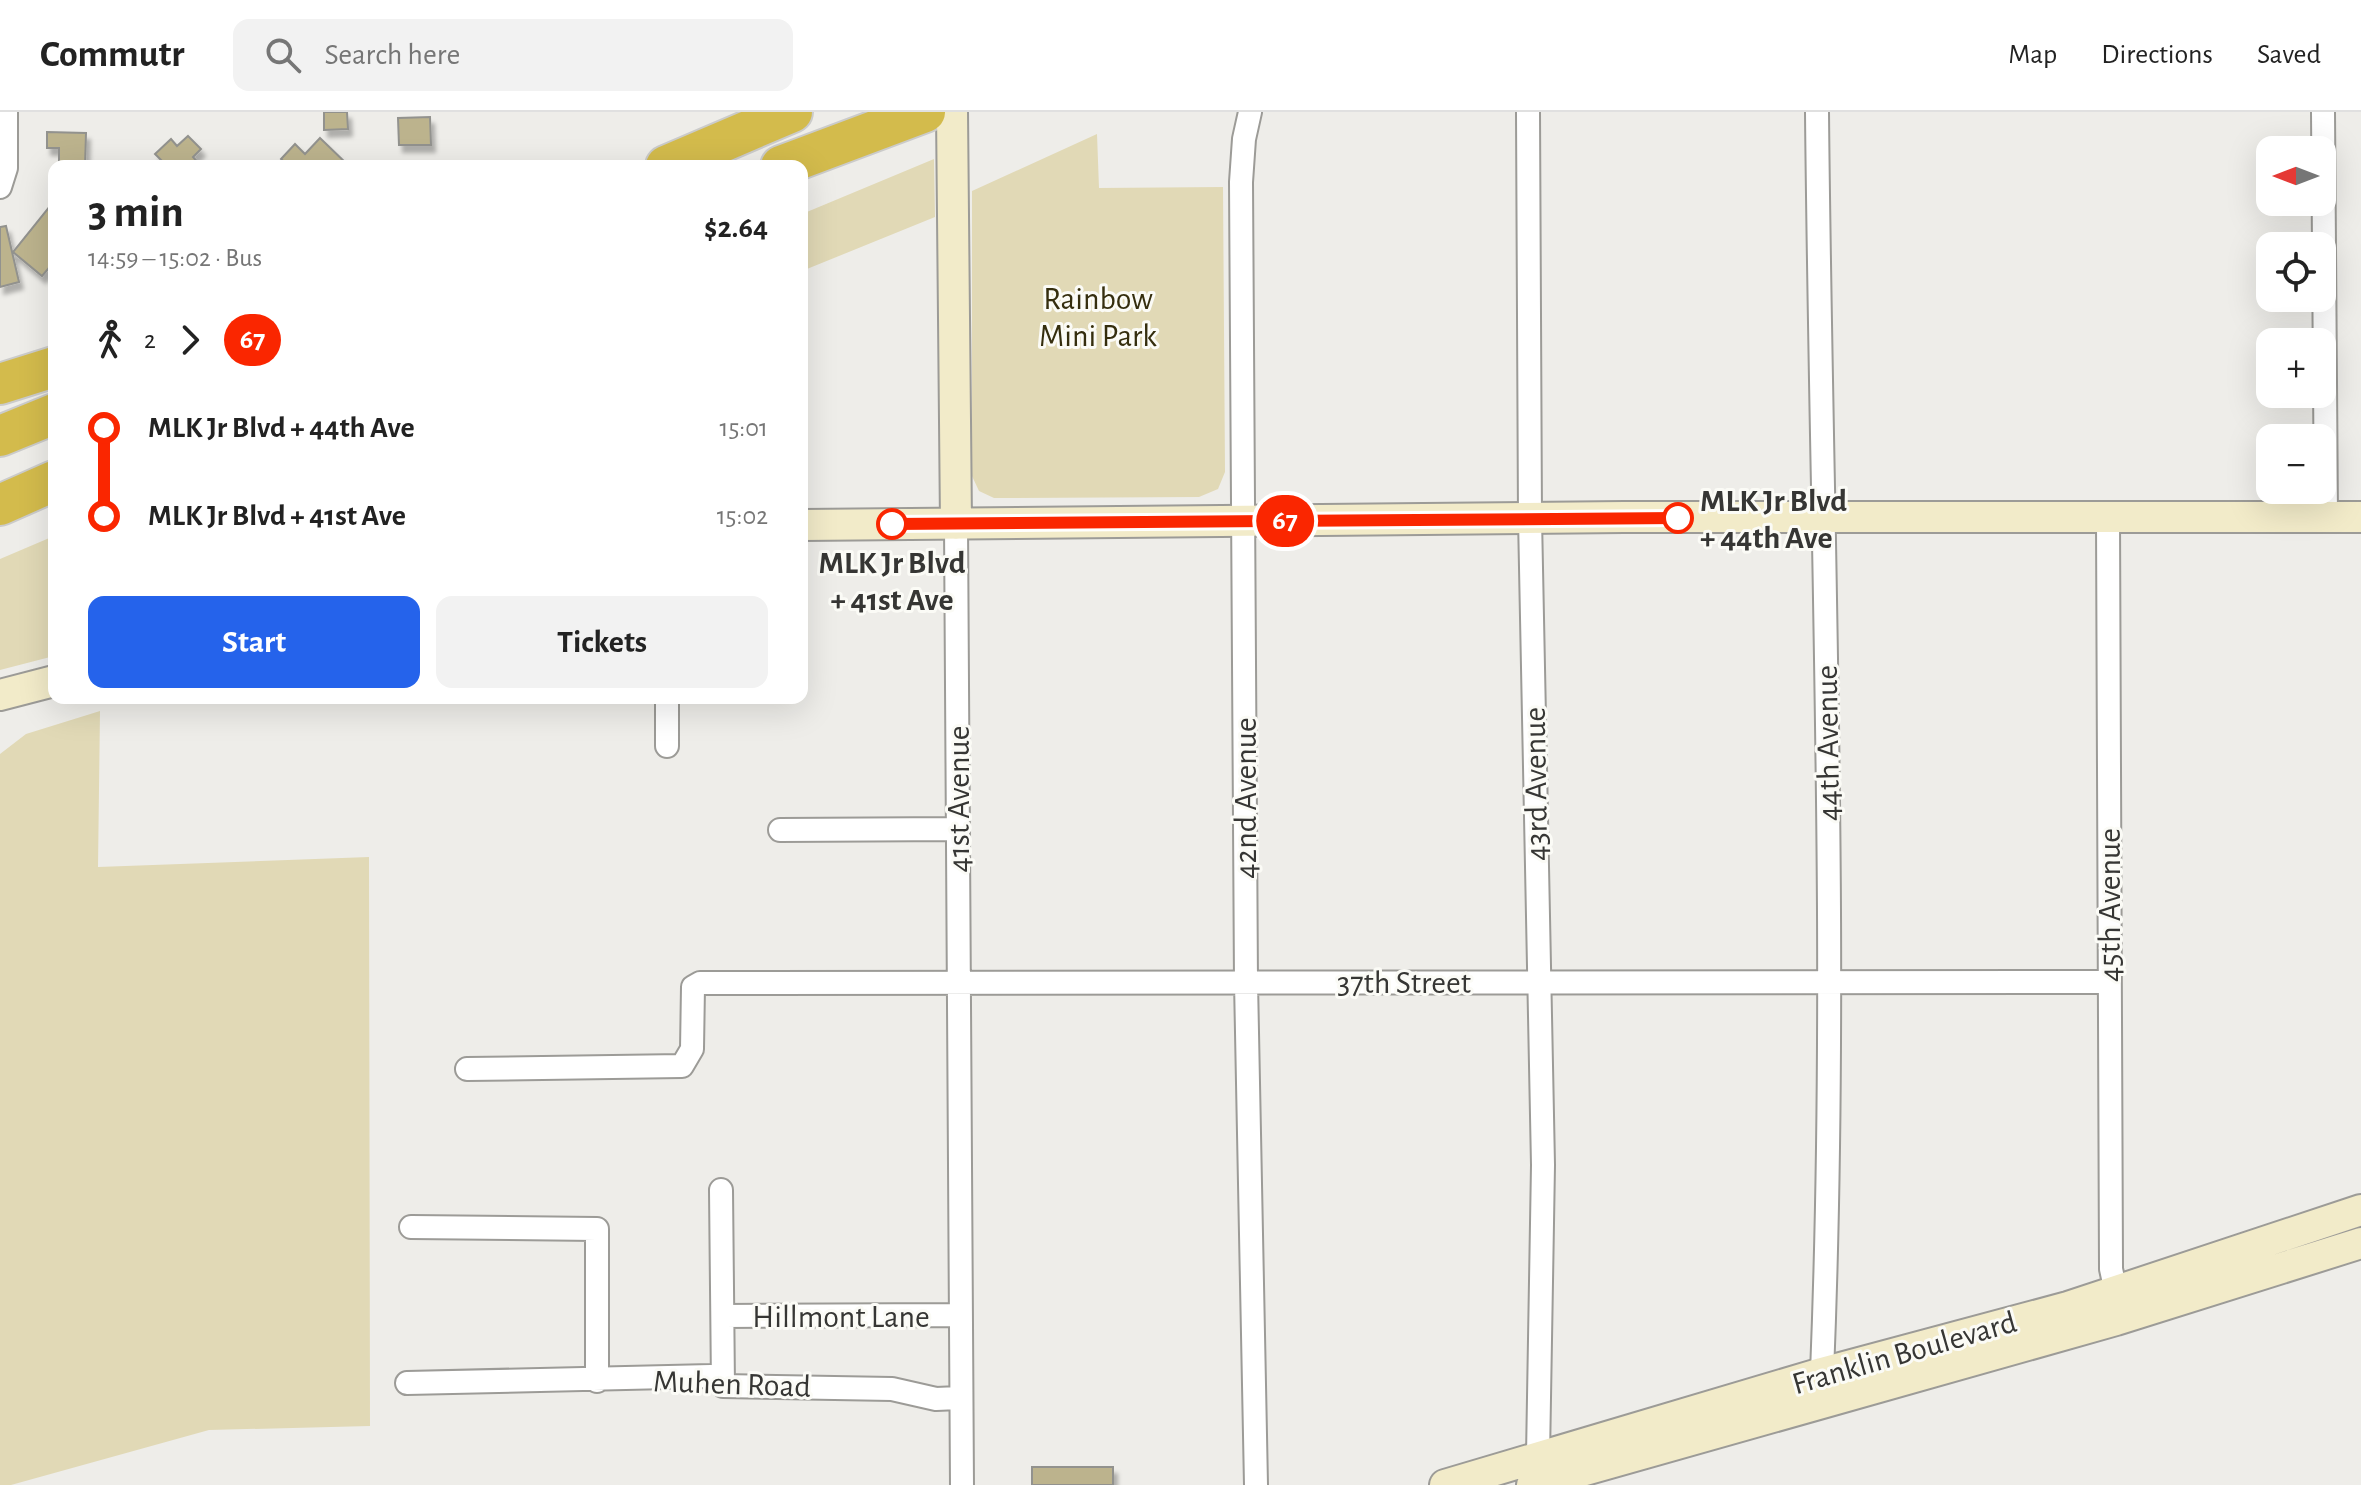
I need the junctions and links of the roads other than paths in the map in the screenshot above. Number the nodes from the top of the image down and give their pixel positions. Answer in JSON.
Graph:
{"nodes":[{"id":1,"x":6,"y":112,"type":"edge"},
{"id":2,"x":792,"y":112,"type":"edge"},
{"id":3,"x":925,"y":112,"type":"edge"},
{"id":4,"x":952,"y":112,"type":"edge"},
{"id":5,"x":1250,"y":112,"type":"edge"},
{"id":6,"x":1528,"y":112,"type":"edge"},
{"id":7,"x":1817,"y":112,"type":"edge"},
{"id":8,"x":2323,"y":112,"type":"edge"},
{"id":9,"x":680,"y":160,"type":"edge"},
{"id":10,"x":797,"y":160,"type":"edge"},
{"id":11,"x":0,"y":187,"type":"edge"},
{"id":12,"x":48,"y":369,"type":"edge"},
{"id":13,"x":0,"y":384,"type":"edge"},
{"id":14,"x":48,"y":416,"type":"edge"},
{"id":15,"x":0,"y":436,"type":"edge"},
{"id":16,"x":48,"y":484,"type":"edge"},
{"id":17,"x":0,"y":505,"type":"edge"},
{"id":18,"x":2326,"y":517,"type":"junction"},
{"id":19,"x":2361,"y":517,"type":"edge"},
{"id":20,"x":1530,"y":518,"type":"junction"},
{"id":21,"x":1821,"y":518,"type":"junction"},
{"id":22,"x":2108,"y":519,"type":"junction"},
{"id":23,"x":1243,"y":521,"type":"junction"},
{"id":24,"x":956,"y":524,"type":"junction"},
{"id":25,"x":808,"y":525,"type":"edge"},
{"id":26,"x":48,"y":683,"type":"edge"},
{"id":27,"x":0,"y":695,"type":"edge"},
{"id":28,"x":667,"y":704,"type":"edge"},
{"id":29,"x":667,"y":746,"type":"dead end"},
{"id":30,"x":958,"y":829,"type":"junction"},
{"id":31,"x":780,"y":830,"type":"dead end"},
{"id":32,"x":1828,"y":980,"type":"junction"},
{"id":33,"x":1246,"y":982,"type":"junction"},
{"id":34,"x":1539,"y":982,"type":"junction"},
{"id":35,"x":2109,"y":982,"type":"junction"},
{"id":36,"x":959,"y":984,"type":"junction"},
{"id":37,"x":467,"y":1069,"type":"dead end"},
{"id":38,"x":721,"y":1190,"type":"dead end"},
{"id":39,"x":2356,"y":1212,"type":"edge"},
{"id":40,"x":411,"y":1227,"type":"dead end"},
{"id":41,"x":2361,"y":1243,"type":"edge"},
{"id":42,"x":2116,"y":1292,"type":"junction"},
{"id":43,"x":2203,"y":1292,"type":"junction"},
{"id":44,"x":960,"y":1315,"type":"junction"},
{"id":45,"x":723,"y":1316,"type":"junction"},
{"id":46,"x":2002,"y":1324,"type":"junction"},
{"id":47,"x":1822,"y":1373,"type":"junction"},
{"id":48,"x":597,"y":1381,"type":"junction"},
{"id":49,"x":407,"y":1383,"type":"dead end"},
{"id":50,"x":723,"y":1386,"type":"junction"},
{"id":51,"x":959,"y":1398,"type":"junction"},
{"id":52,"x":1535,"y":1470,"type":"edge"},
{"id":53,"x":962,"y":1485,"type":"edge"},
{"id":54,"x":1256,"y":1485,"type":"edge"},
{"id":55,"x":1445,"y":1485,"type":"edge"}],
"edges":[{"from":1,"to":11,"type":"street"},
{"from":2,"to":9,"type":"highway"},
{"from":3,"to":10,"type":"highway"},
{"from":4,"to":24,"type":"main road","name":"41st Avenue"},
{"from":5,"to":23,"type":"street","name":"42nd Avenue"},
{"from":6,"to":20,"type":"street","name":"43rd Avenue"},
{"from":7,"to":21,"type":"street","name":"44th Avenue"},
{"from":8,"to":18,"type":"street"},
{"from":12,"to":13,"type":"highway"},
{"from":14,"to":15,"type":"highway"},
{"from":16,"to":17,"type":"highway"},
{"from":18,"to":19,"type":"main road"},
{"from":18,"to":22,"type":"main road"},
{"from":20,"to":21,"type":"main road"},
{"from":20,"to":23,"type":"main road"},
{"from":20,"to":34,"type":"street","name":"43rd Avenue"},
{"from":21,"to":22,"type":"main road"},
{"from":21,"to":32,"type":"street","name":"44th Avenue"},
{"from":22,"to":35,"type":"street","name":"45th Avenue"},
{"from":23,"to":24,"type":"main road"},
{"from":23,"to":33,"type":"street","name":"42nd Avenue"},
{"from":24,"to":25,"type":"main road"},
{"from":24,"to":30,"type":"street","name":"41st Avenue"},
{"from":26,"to":27,"type":"main road"},
{"from":28,"to":29,"type":"street"},
{"from":30,"to":31,"type":"street"},
{"from":30,"to":36,"type":"street","name":"41st Avenue"},
{"from":32,"to":34,"type":"street","name":"37th Street"},
{"from":32,"to":35,"type":"street","name":"37th Street"},
{"from":32,"to":47,"type":"street","name":"44th Avenue"},
{"from":33,"to":34,"type":"street","name":"37th Street"},
{"from":33,"to":36,"type":"street","name":"37th Street"},
{"from":33,"to":54,"type":"street","name":"42nd Avenue"},
{"from":34,"to":52,"type":"street","name":"43rd Avenue"},
{"from":35,"to":42,"type":"street","name":"45th Avenue"},
{"from":36,"to":37,"type":"street","name":"37th Street"},
{"from":36,"to":44,"type":"street","name":"41st Avenue"},
{"from":38,"to":45,"type":"street","name":"Hillmont Lane"},
{"from":39,"to":42,"type":"main road","name":"Franklin Boulevard"},
{"from":39,"to":43,"type":"main road"},
{"from":40,"to":48,"type":"street"},
{"from":41,"to":43,"type":"main road","name":"Franklin Boulevard"},
{"from":42,"to":46,"type":"main road","name":"Franklin Boulevard"},
{"from":43,"to":46,"type":"main road"},
{"from":43,"to":52,"type":"main road","name":"Franklin Boulevard"},
{"from":44,"to":45,"type":"street","name":"Hillmont Lane"},
{"from":44,"to":51,"type":"street","name":"41st Avenue"},
{"from":45,"to":50,"type":"street","name":"Hillmont Lane"},
{"from":46,"to":47,"type":"main road","name":"Franklin Boulevard"},
{"from":47,"to":52,"type":"main road","name":"Franklin Boulevard"},
{"from":48,"to":49,"type":"street","name":"Muhen Road"},
{"from":48,"to":50,"type":"street","name":"Muhen Road"},
{"from":50,"to":51,"type":"street","name":"Muhen Road"},
{"from":51,"to":53,"type":"street","name":"41st Avenue"},
{"from":52,"to":55,"type":"main road","name":"Franklin Boulevard"}]}
